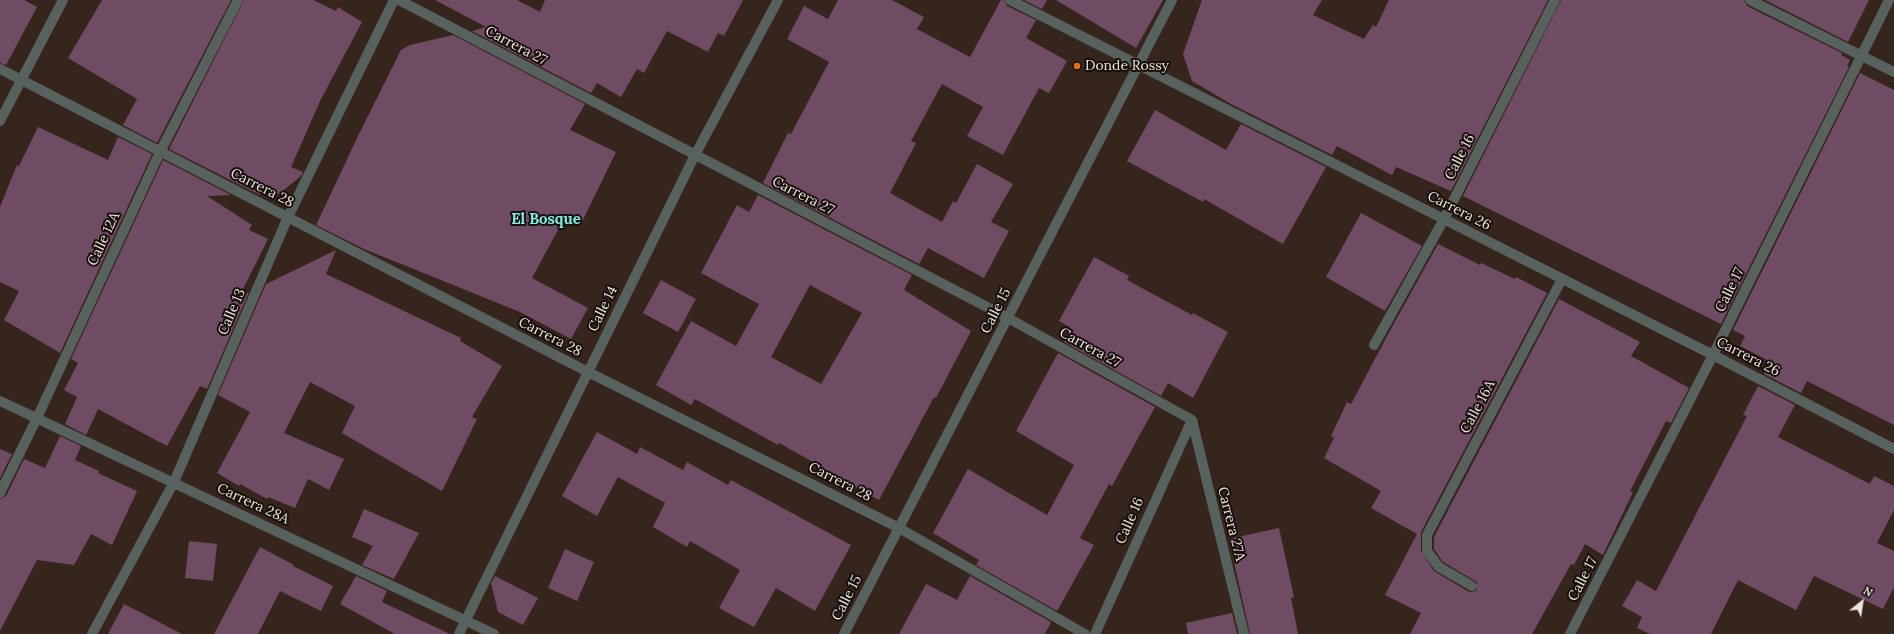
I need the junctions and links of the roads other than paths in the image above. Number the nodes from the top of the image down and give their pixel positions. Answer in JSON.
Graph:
{"nodes":[{"id":1,"x":63,"y":0,"type":"edge"},
{"id":2,"x":238,"y":0,"type":"edge"},
{"id":3,"x":394,"y":0,"type":"edge"},
{"id":4,"x":399,"y":0,"type":"edge"},
{"id":5,"x":778,"y":0,"type":"edge"},
{"id":6,"x":1010,"y":0,"type":"edge"},
{"id":7,"x":1172,"y":0,"type":"edge"},
{"id":8,"x":1555,"y":0,"type":"edge"},
{"id":9,"x":1750,"y":0,"type":"edge"},
{"id":10,"x":1889,"y":0,"type":"edge"},
{"id":11,"x":1862,"y":55,"type":"junction"},
{"id":12,"x":1138,"y":65,"type":"junction"},
{"id":13,"x":0,"y":69,"type":"edge"},
{"id":14,"x":1894,"y":72,"type":"edge"},
{"id":15,"x":21,"y":80,"type":"junction"},
{"id":16,"x":0,"y":121,"type":"edge"},
{"id":17,"x":160,"y":152,"type":"junction"},
{"id":18,"x":695,"y":155,"type":"junction"},
{"id":19,"x":288,"y":217,"type":"junction"},
{"id":20,"x":1444,"y":219,"type":"junction"},
{"id":21,"x":1562,"y":279,"type":"junction"},
{"id":22,"x":1008,"y":318,"type":"junction"},
{"id":23,"x":1374,"y":345,"type":"dead end"},
{"id":24,"x":1714,"y":355,"type":"junction"},
{"id":25,"x":588,"y":372,"type":"junction"},
{"id":26,"x":0,"y":401,"type":"edge"},
{"id":27,"x":37,"y":418,"type":"junction"},
{"id":28,"x":1192,"y":420,"type":"junction"},
{"id":29,"x":1894,"y":449,"type":"edge"},
{"id":30,"x":174,"y":482,"type":"junction"},
{"id":31,"x":0,"y":492,"type":"edge"},
{"id":32,"x":899,"y":528,"type":"junction"},
{"id":33,"x":1472,"y":586,"type":"dead end"},
{"id":34,"x":467,"y":621,"type":"junction"},
{"id":35,"x":92,"y":634,"type":"edge"},
{"id":36,"x":459,"y":634,"type":"edge"},
{"id":37,"x":494,"y":634,"type":"edge"},
{"id":38,"x":844,"y":634,"type":"edge"},
{"id":39,"x":1085,"y":634,"type":"edge"},
{"id":40,"x":1095,"y":634,"type":"edge"},
{"id":41,"x":1244,"y":634,"type":"edge"},
{"id":42,"x":1570,"y":634,"type":"edge"}],
"edges":[{"from":1,"to":15,"type":"street"},
{"from":2,"to":17,"type":"street","name":"Calle 12A"},
{"from":3,"to":19,"type":"street","name":"Calle 13"},
{"from":4,"to":18,"type":"street","name":"Carrera 27"},
{"from":5,"to":18,"type":"street","name":"Calle 14"},
{"from":6,"to":12,"type":"street","name":"Carrera 26"},
{"from":7,"to":12,"type":"street","name":"Calle 15"},
{"from":8,"to":20,"type":"street","name":"Calle 16"},
{"from":9,"to":11,"type":"street"},
{"from":10,"to":11,"type":"street","name":"Calle 17"},
{"from":11,"to":14,"type":"street"},
{"from":11,"to":24,"type":"street","name":"Calle 17"},
{"from":12,"to":20,"type":"street","name":"Carrera 26"},
{"from":12,"to":22,"type":"street","name":"Calle 15"},
{"from":13,"to":15,"type":"street","name":"Carrera 28"},
{"from":15,"to":16,"type":"street"},
{"from":15,"to":17,"type":"street","name":"Carrera 28"},
{"from":17,"to":19,"type":"street","name":"Carrera 28"},
{"from":17,"to":27,"type":"street","name":"Calle 12A"},
{"from":18,"to":22,"type":"street","name":"Carrera 27"},
{"from":18,"to":25,"type":"street","name":"Calle 14"},
{"from":19,"to":25,"type":"street","name":"Carrera 28"},
{"from":19,"to":30,"type":"street","name":"Calle 13"},
{"from":20,"to":21,"type":"street","name":"Carrera 26"},
{"from":20,"to":23,"type":"street","name":"Calle 16"},
{"from":21,"to":24,"type":"street","name":"Carrera 26"},
{"from":21,"to":33,"type":"street","name":"Calle 16A"},
{"from":22,"to":28,"type":"street","name":"Carrera 27"},
{"from":22,"to":32,"type":"street","name":"Calle 15"},
{"from":24,"to":29,"type":"street","name":"Carrera 26"},
{"from":24,"to":42,"type":"street","name":"Calle 17"},
{"from":25,"to":32,"type":"street","name":"Carrera 28"},
{"from":25,"to":34,"type":"street","name":"Calle 14"},
{"from":26,"to":27,"type":"street","name":"Carrera 28A"},
{"from":27,"to":30,"type":"street","name":"Carrera 28A"},
{"from":27,"to":31,"type":"street","name":"Calle 12A"},
{"from":28,"to":40,"type":"street","name":"Calle 16"},
{"from":28,"to":41,"type":"street","name":"Carrera 27A"},
{"from":30,"to":34,"type":"street","name":"Carrera 28A"},
{"from":30,"to":35,"type":"street","name":"Calle 13"},
{"from":32,"to":38,"type":"street","name":"Calle 15"},
{"from":32,"to":39,"type":"street","name":"Carrera 28"},
{"from":34,"to":36,"type":"street","name":"Calle 14"},
{"from":34,"to":37,"type":"street","name":"Carrera 28A"}]}
